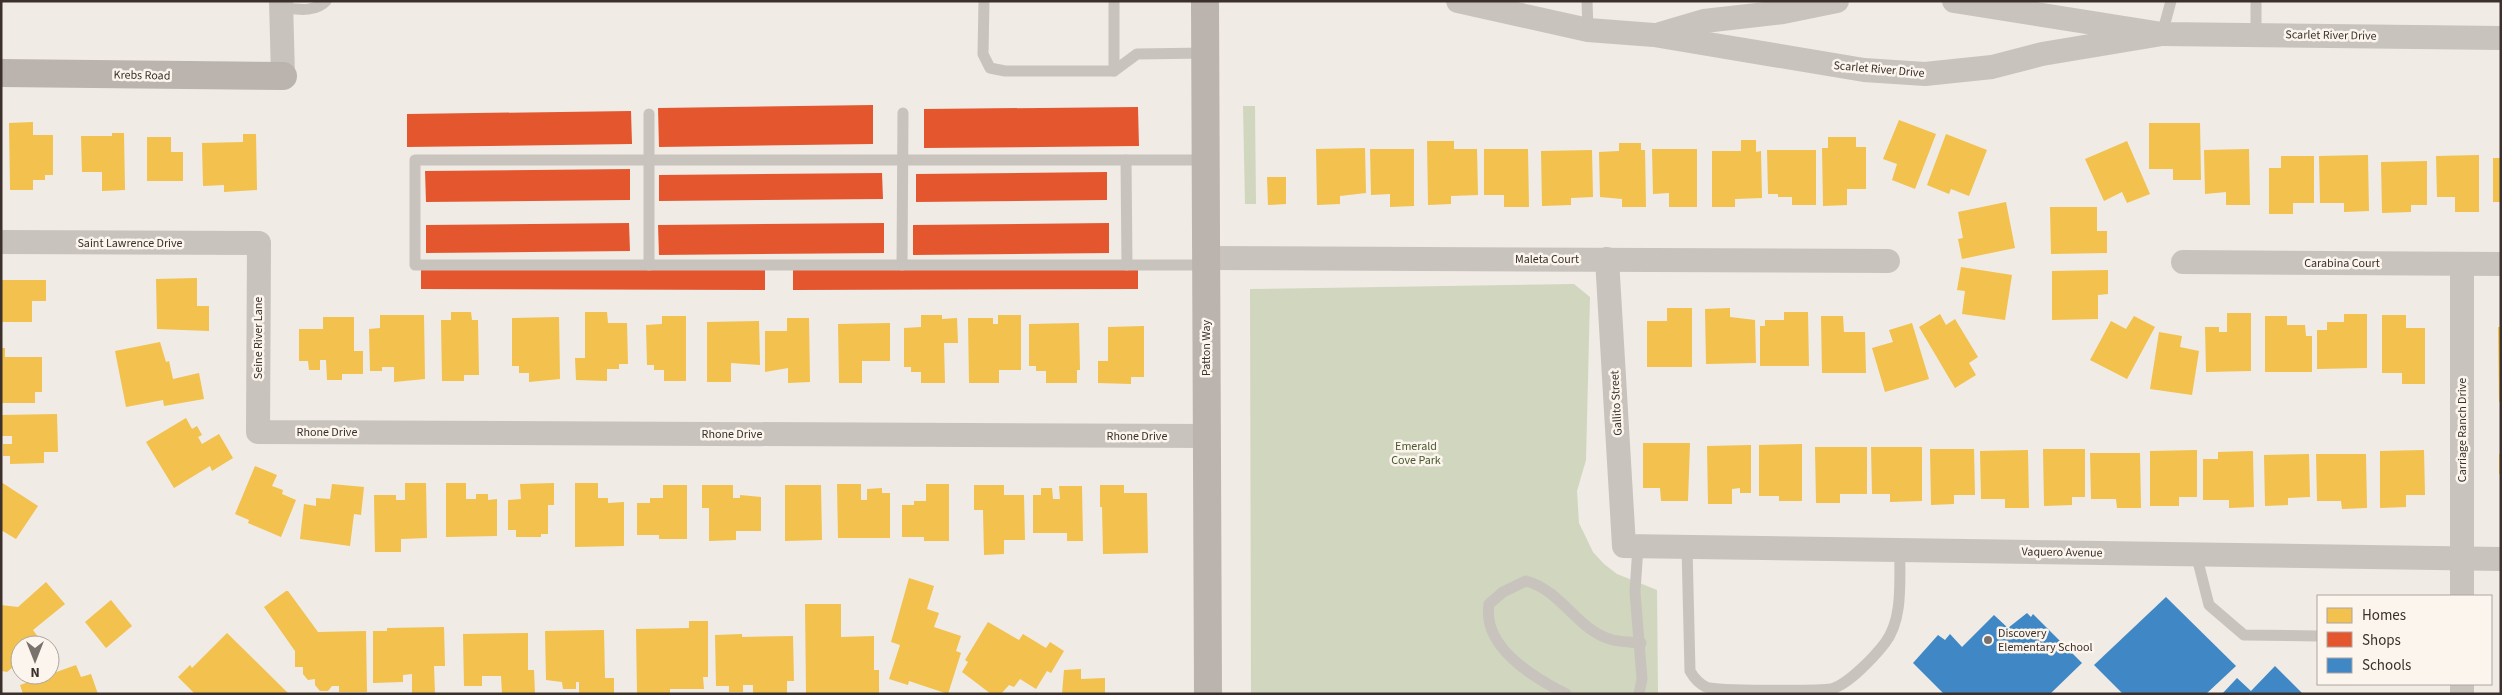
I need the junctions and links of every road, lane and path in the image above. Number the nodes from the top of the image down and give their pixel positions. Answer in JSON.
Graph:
{"nodes":[{"id":1,"x":326,"y":1,"type":"edge"},
{"id":2,"x":984,"y":1,"type":"edge"},
{"id":3,"x":1114,"y":1,"type":"edge"},
{"id":4,"x":1205,"y":1,"type":"edge"},
{"id":5,"x":1458,"y":1,"type":"edge"},
{"id":6,"x":1588,"y":1,"type":"edge"},
{"id":7,"x":1837,"y":1,"type":"edge"},
{"id":8,"x":1954,"y":1,"type":"edge"},
{"id":9,"x":2171,"y":1,"type":"edge"},
{"id":10,"x":2256,"y":1,"type":"edge"},
{"id":11,"x":1959,"y":2,"type":"edge"},
{"id":12,"x":281,"y":5,"type":"edge"},
{"id":13,"x":1769,"y":7,"type":"edge"},
{"id":14,"x":1588,"y":30,"type":"junction"},
{"id":15,"x":2162,"y":34,"type":"junction"},
{"id":16,"x":1654,"y":35,"type":"junction"},
{"id":17,"x":2256,"y":35,"type":"junction"},
{"id":18,"x":2501,"y":38,"type":"edge"},
{"id":19,"x":1205,"y":54,"type":"junction"},
{"id":20,"x":1114,"y":71,"type":"junction"},
{"id":21,"x":1,"y":73,"type":"edge"},
{"id":22,"x":283,"y":76,"type":"joint"},
{"id":23,"x":903,"y":113,"type":"dead end"},
{"id":24,"x":648,"y":114,"type":"dead end"},
{"id":25,"x":648,"y":160,"type":"junction"},
{"id":26,"x":903,"y":160,"type":"junction"},
{"id":27,"x":1126,"y":160,"type":"junction"},
{"id":28,"x":1206,"y":160,"type":"junction"},
{"id":29,"x":1,"y":242,"type":"edge"},
{"id":30,"x":259,"y":243,"type":"joint"},
{"id":31,"x":1607,"y":260,"type":"junction"},
{"id":32,"x":1888,"y":261,"type":"dead end"},
{"id":33,"x":1206,"y":262,"type":"junction"},
{"id":34,"x":2183,"y":262,"type":"dead end"},
{"id":35,"x":2462,"y":264,"type":"junction"},
{"id":36,"x":2501,"y":264,"type":"edge"},
{"id":37,"x":649,"y":265,"type":"junction"},
{"id":38,"x":902,"y":265,"type":"junction"},
{"id":39,"x":1127,"y":265,"type":"junction"},
{"id":40,"x":258,"y":432,"type":"joint"},
{"id":41,"x":1207,"y":436,"type":"junction"},
{"id":42,"x":1631,"y":546,"type":"junction"},
{"id":43,"x":1687,"y":547,"type":"junction"},
{"id":44,"x":1900,"y":550,"type":"junction"},
{"id":45,"x":2196,"y":554,"type":"junction"},
{"id":46,"x":2462,"y":559,"type":"junction"},
{"id":47,"x":2501,"y":559,"type":"edge"},
{"id":48,"x":2462,"y":595,"type":"edge"},
{"id":49,"x":2317,"y":636,"type":"edge"},
{"id":50,"x":1641,"y":643,"type":"junction"},
{"id":51,"x":1208,"y":694,"type":"edge"},
{"id":52,"x":1566,"y":694,"type":"edge"},
{"id":53,"x":1638,"y":694,"type":"edge"}],
"edges":[{"from":1,"to":12,"type":"lane"},
{"from":2,"to":20,"type":"lane"},
{"from":3,"to":20,"type":"lane"},
{"from":4,"to":19,"type":"street","name":"Patton Way"},
{"from":5,"to":14,"type":"street","name":"Scarlet River Drive"},
{"from":6,"to":14,"type":"lane"},
{"from":7,"to":13,"type":"street","name":"Scarlet River Drive"},
{"from":8,"to":11,"type":"street","name":"Scarlet River Drive"},
{"from":9,"to":15,"type":"lane"},
{"from":10,"to":17,"type":"lane"},
{"from":11,"to":15,"type":"street","name":"Scarlet River Drive"},
{"from":12,"to":22,"type":"street"},
{"from":13,"to":16,"type":"street","name":"Scarlet River Drive"},
{"from":14,"to":16,"type":"street","name":"Scarlet River Drive"},
{"from":15,"to":16,"type":"street","name":"Scarlet River Drive"},
{"from":15,"to":17,"type":"street","name":"Scarlet River Drive"},
{"from":17,"to":18,"type":"street","name":"Scarlet River Drive"},
{"from":19,"to":20,"type":"lane"},
{"from":19,"to":28,"type":"street","name":"Patton Way"},
{"from":21,"to":22,"type":"street","name":"Krebs Road"},
{"from":23,"to":26,"type":"lane"},
{"from":24,"to":25,"type":"lane"},
{"from":25,"to":26,"type":"lane"},
{"from":25,"to":37,"type":"lane"},
{"from":25,"to":37,"type":"lane"},
{"from":26,"to":27,"type":"lane"},
{"from":26,"to":38,"type":"lane"},
{"from":27,"to":28,"type":"lane"},
{"from":27,"to":39,"type":"lane"},
{"from":28,"to":33,"type":"street","name":"Patton Way"},
{"from":29,"to":30,"type":"street","name":"Saint Lawrence Drive"},
{"from":30,"to":40,"type":"street","name":"Seine River Lane"},
{"from":31,"to":32,"type":"street","name":"Maleta Court"},
{"from":31,"to":33,"type":"street","name":"Maleta Court"},
{"from":31,"to":42,"type":"street","name":"Gallito Street"},
{"from":33,"to":39,"type":"lane"},
{"from":33,"to":41,"type":"street","name":"Patton Way"},
{"from":34,"to":35,"type":"street","name":"Carabina Court"},
{"from":35,"to":36,"type":"street","name":"Carabina Court"},
{"from":35,"to":46,"type":"street","name":"Carriage Ranch Drive"},
{"from":37,"to":38,"type":"lane"},
{"from":38,"to":39,"type":"lane"},
{"from":40,"to":41,"type":"street","name":"Rhone Drive"},
{"from":41,"to":51,"type":"street","name":"Patton Way"},
{"from":42,"to":43,"type":"street","name":"Vaquero Avenue"},
{"from":42,"to":50,"type":"lane"},
{"from":43,"to":44,"type":"street","name":"Vaquero Avenue"},
{"from":43,"to":44,"type":"lane"},
{"from":44,"to":45,"type":"street","name":"Vaquero Avenue"},
{"from":45,"to":46,"type":"street","name":"Vaquero Avenue"},
{"from":45,"to":49,"type":"lane"},
{"from":46,"to":47,"type":"street","name":"Vaquero Avenue"},
{"from":46,"to":48,"type":"street","name":"Carriage Ranch Drive"},
{"from":50,"to":52,"type":"lane"},
{"from":50,"to":53,"type":"lane"}]}
